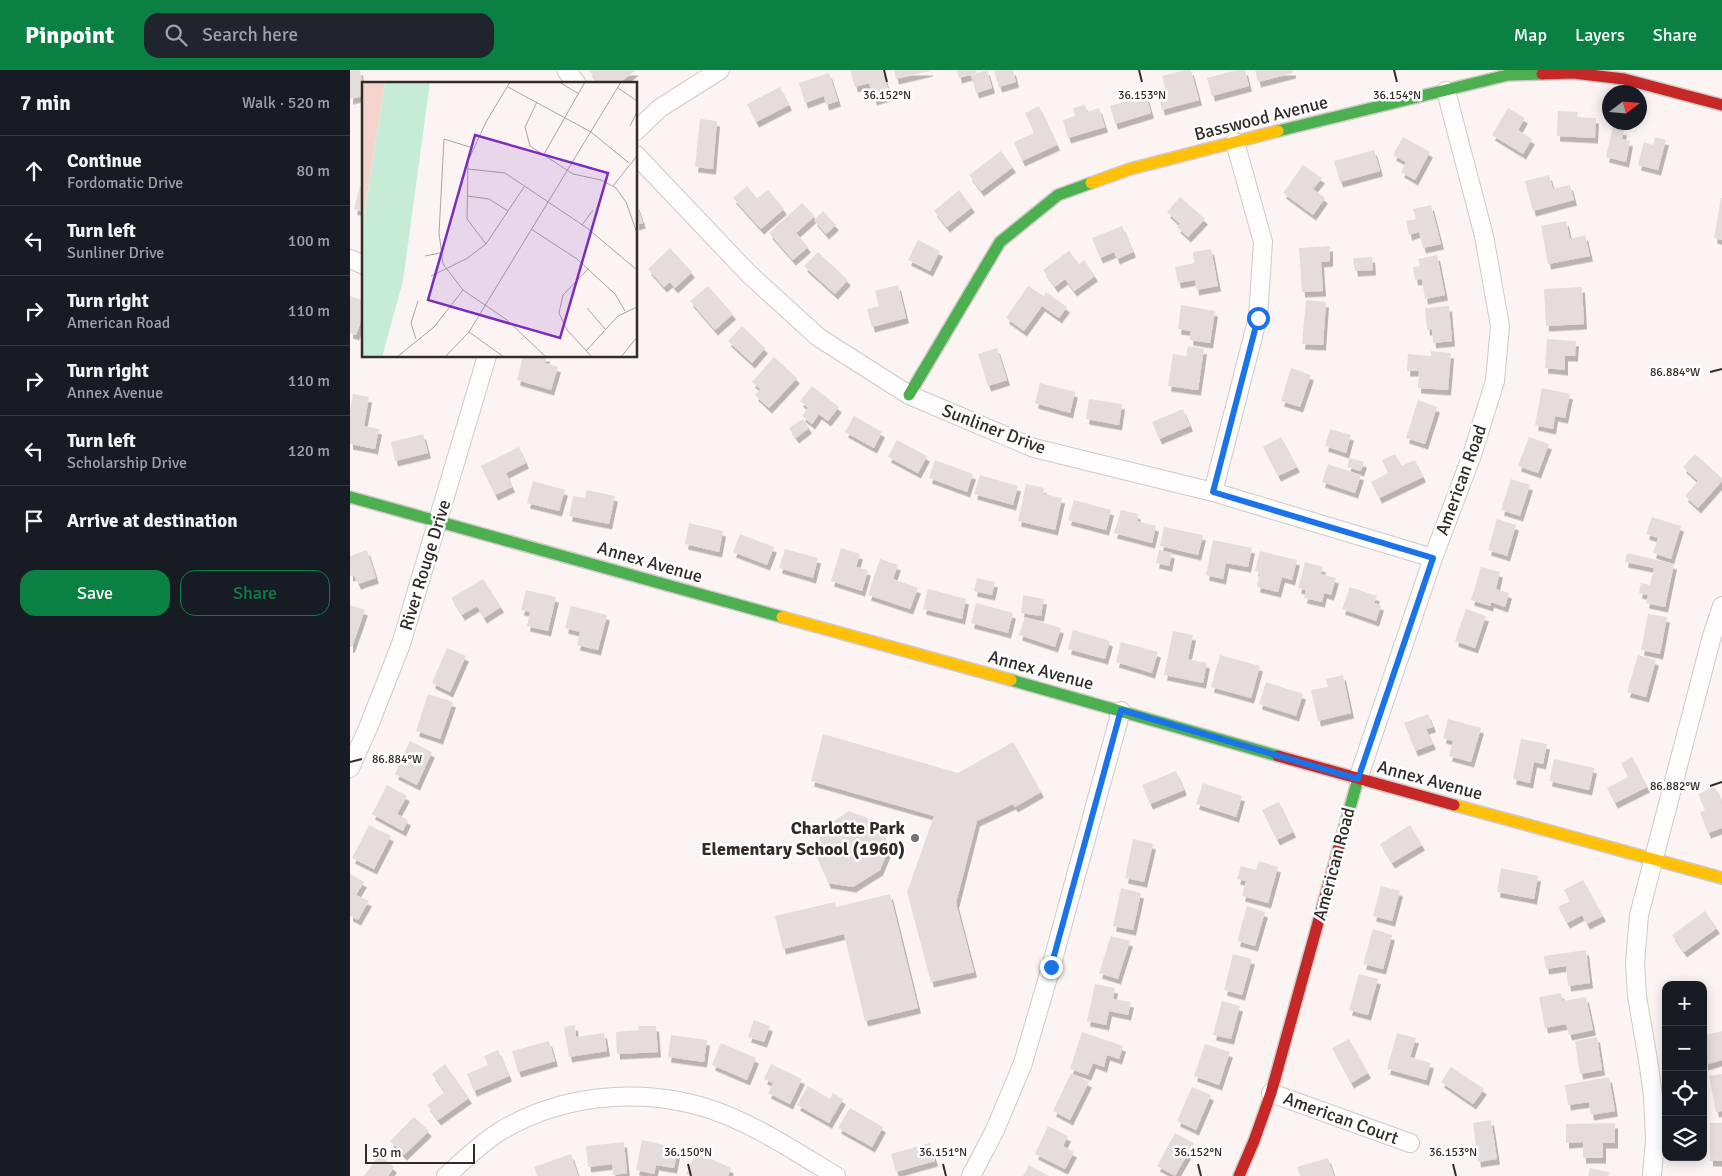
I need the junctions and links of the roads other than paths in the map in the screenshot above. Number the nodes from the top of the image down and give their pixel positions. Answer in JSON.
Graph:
{"nodes":[{"id":1,"x":566,"y":70,"type":"edge"},
{"id":2,"x":720,"y":70,"type":"edge"},
{"id":3,"x":1624,"y":75,"type":"edge"},
{"id":4,"x":575,"y":82,"type":"edge"},
{"id":5,"x":1446,"y":91,"type":"junction"},
{"id":6,"x":1722,"y":105,"type":"edge"},
{"id":7,"x":638,"y":129,"type":"edge"},
{"id":8,"x":1235,"y":142,"type":"junction"},
{"id":9,"x":638,"y":157,"type":"edge"},
{"id":10,"x":350,"y":259,"type":"edge"},
{"id":11,"x":362,"y":263,"type":"edge"},
{"id":12,"x":486,"y":358,"type":"edge"},
{"id":13,"x":909,"y":395,"type":"junction"},
{"id":14,"x":1213,"y":492,"type":"junction"},
{"id":15,"x":350,"y":496,"type":"edge"},
{"id":16,"x":438,"y":521,"type":"junction"},
{"id":17,"x":1433,"y":558,"type":"junction"},
{"id":18,"x":1722,"y":606,"type":"edge"},
{"id":19,"x":1717,"y":638,"type":"edge"},
{"id":20,"x":1121,"y":710,"type":"junction"},
{"id":21,"x":350,"y":768,"type":"edge"},
{"id":22,"x":1358,"y":779,"type":"junction"},
{"id":23,"x":1654,"y":858,"type":"junction"},
{"id":24,"x":1722,"y":878,"type":"edge"},
{"id":25,"x":1271,"y":1093,"type":"junction"},
{"id":26,"x":1410,"y":1143,"type":"dead end"},
{"id":27,"x":446,"y":1176,"type":"edge"},
{"id":28,"x":836,"y":1176,"type":"edge"},
{"id":29,"x":971,"y":1176,"type":"edge"},
{"id":30,"x":1239,"y":1176,"type":"edge"},
{"id":31,"x":1652,"y":1176,"type":"edge"}],
"edges":[{"from":1,"to":4,"type":"street"},
{"from":2,"to":7,"type":"street"},
{"from":3,"to":5,"type":"street","name":"Basswood Avenue"},
{"from":3,"to":6,"type":"street","name":"Basswood Avenue"},
{"from":5,"to":8,"type":"street","name":"Basswood Avenue"},
{"from":5,"to":17,"type":"street","name":"American Road"},
{"from":8,"to":13,"type":"street","name":"Basswood Avenue"},
{"from":8,"to":14,"type":"street"},
{"from":9,"to":13,"type":"street","name":"Sunliner Drive"},
{"from":10,"to":11,"type":"street"},
{"from":12,"to":16,"type":"street","name":"River Rouge Drive"},
{"from":13,"to":14,"type":"street","name":"Sunliner Drive"},
{"from":14,"to":17,"type":"street","name":"Sunliner Drive"},
{"from":15,"to":16,"type":"street","name":"Annex Avenue"},
{"from":16,"to":20,"type":"street","name":"Annex Avenue"},
{"from":16,"to":21,"type":"street","name":"River Rouge Drive"},
{"from":17,"to":22,"type":"street","name":"American Road"},
{"from":18,"to":19,"type":"street"},
{"from":19,"to":23,"type":"street"},
{"from":20,"to":22,"type":"street","name":"Annex Avenue"},
{"from":20,"to":29,"type":"street"},
{"from":22,"to":23,"type":"street","name":"Annex Avenue"},
{"from":22,"to":25,"type":"street","name":"American Road"},
{"from":23,"to":24,"type":"street","name":"Annex Avenue"},
{"from":23,"to":31,"type":"street"},
{"from":25,"to":26,"type":"street","name":"American Court"},
{"from":25,"to":30,"type":"street","name":"American Road"},
{"from":27,"to":28,"type":"street"}]}
